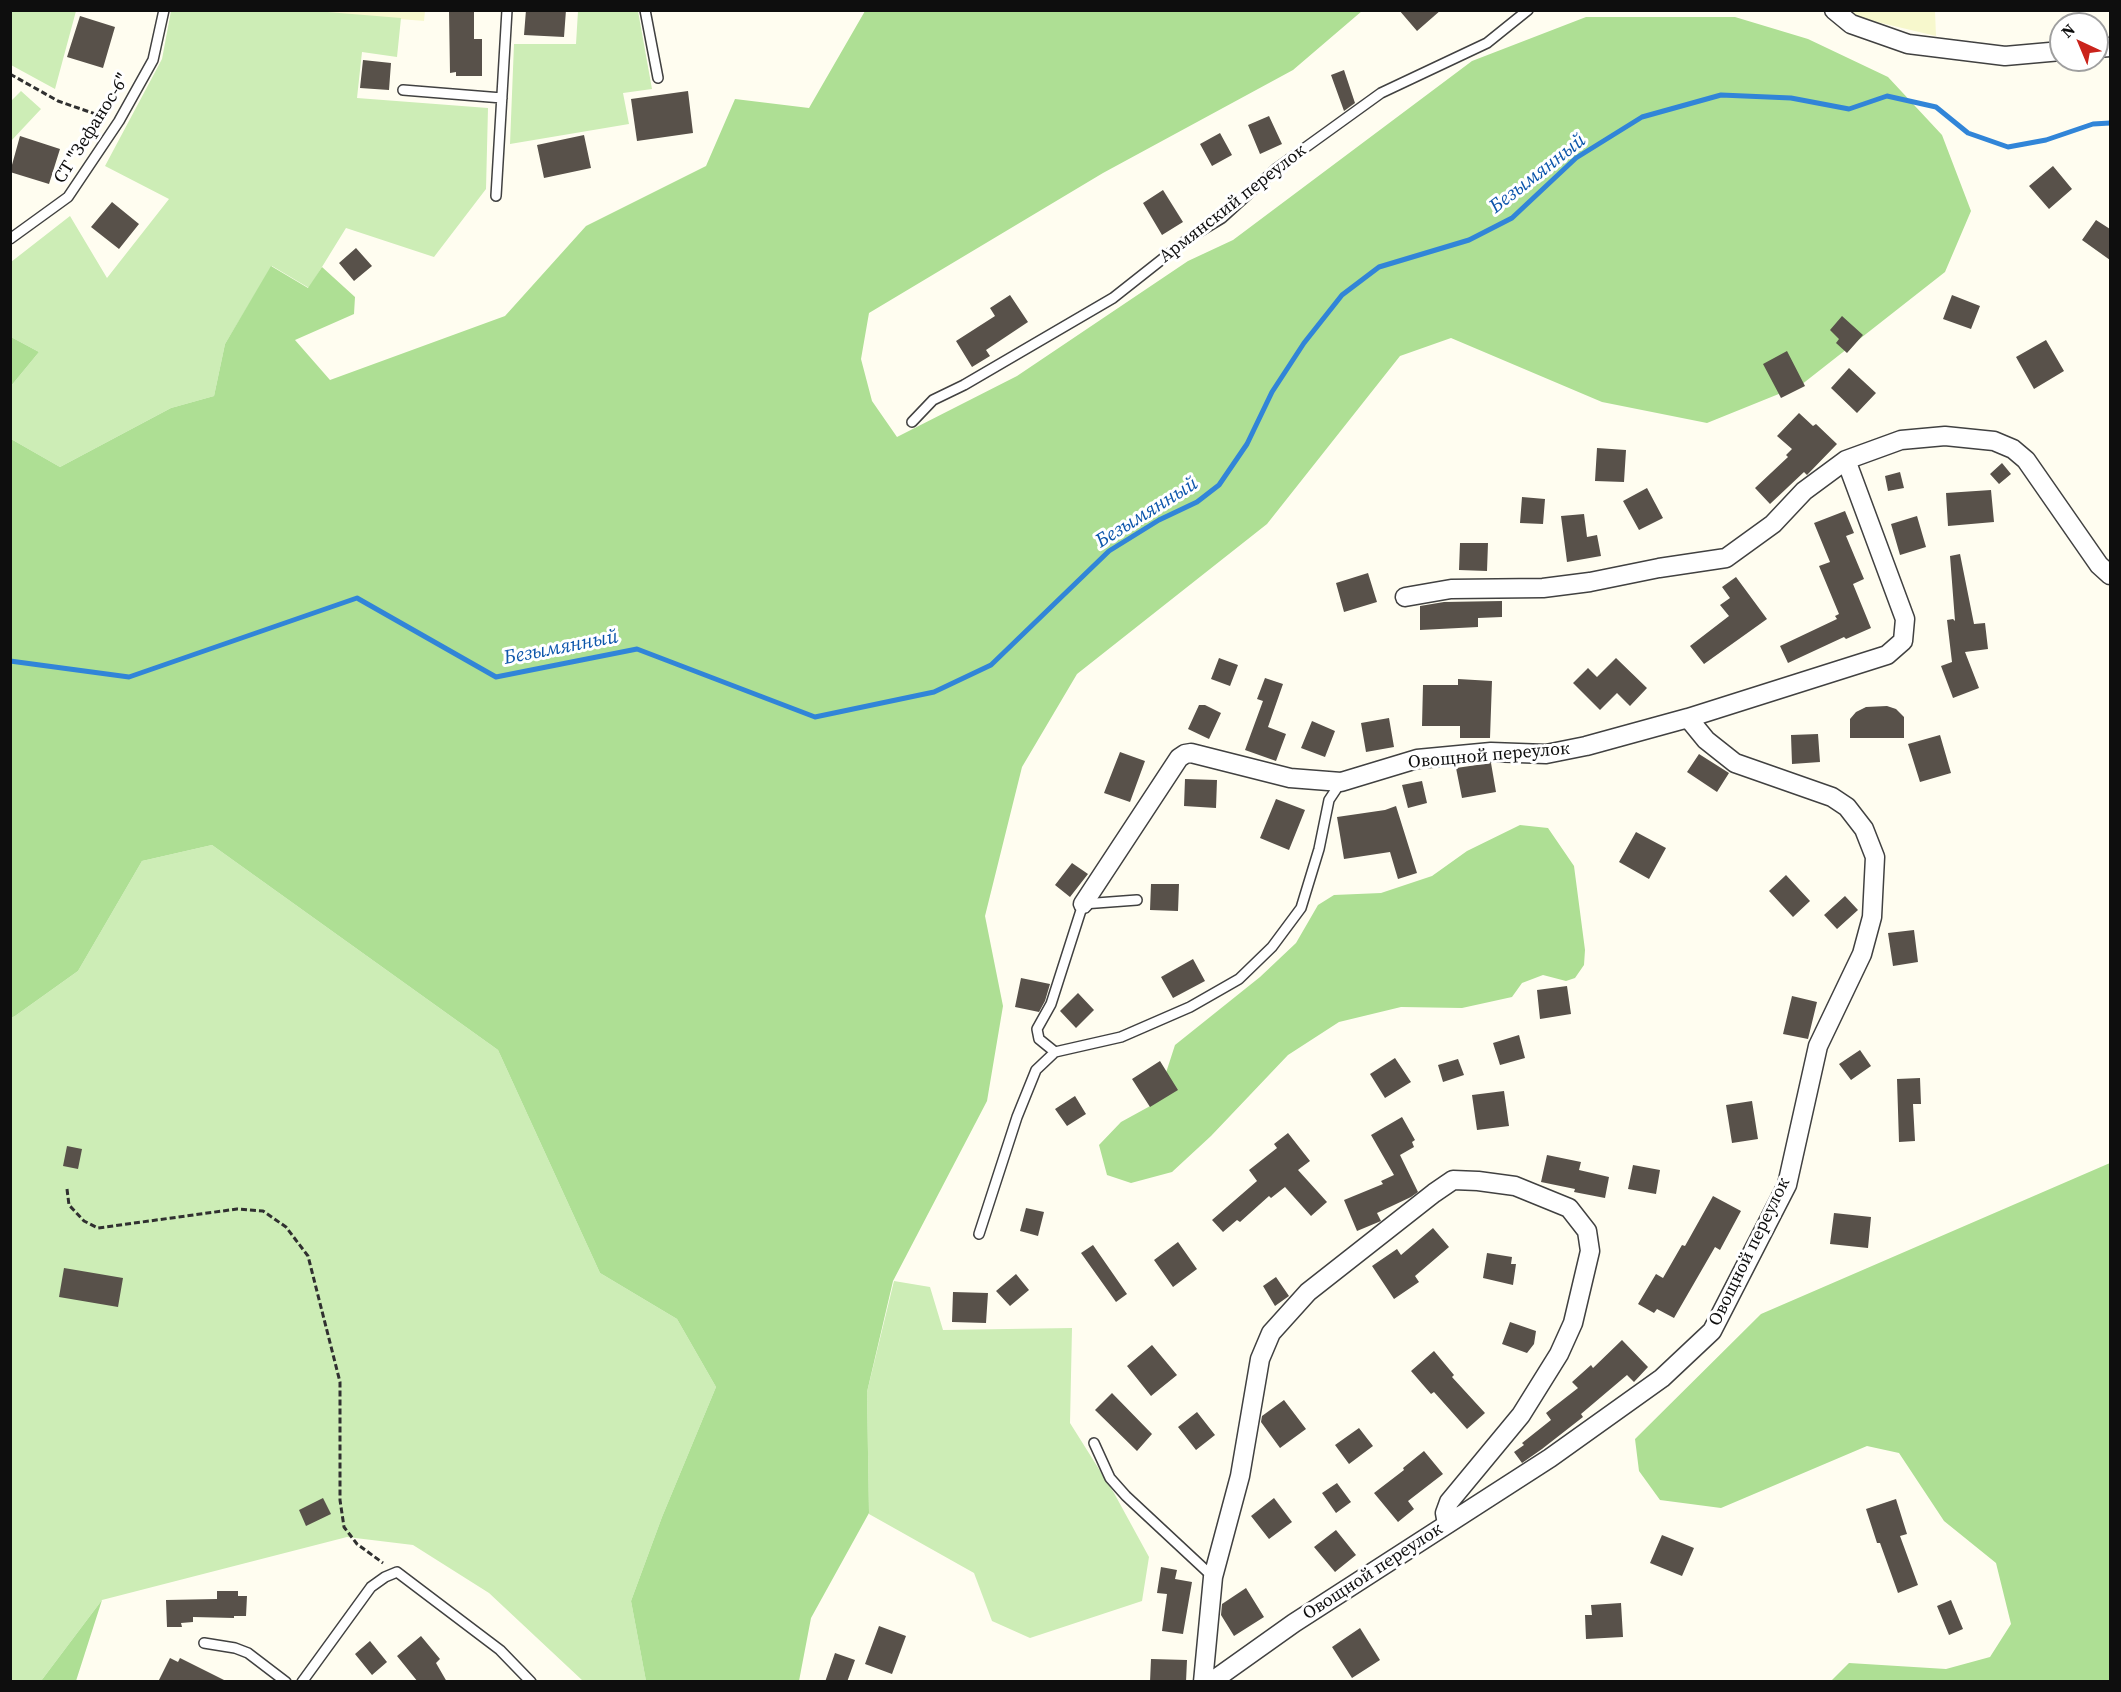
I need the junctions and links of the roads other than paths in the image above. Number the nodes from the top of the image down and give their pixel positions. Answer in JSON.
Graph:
{"nodes":[{"id":1,"x":164,"y":10,"type":"edge"},
{"id":2,"x":507,"y":10,"type":"edge"},
{"id":3,"x":645,"y":10,"type":"edge"},
{"id":4,"x":1528,"y":10,"type":"edge"},
{"id":5,"x":1834,"y":10,"type":"edge"},
{"id":6,"x":2049,"y":52,"type":"edge"},
{"id":7,"x":658,"y":78,"type":"dead end"},
{"id":8,"x":403,"y":90,"type":"dead end"},
{"id":9,"x":502,"y":98,"type":"junction"},
{"id":10,"x":496,"y":196,"type":"dead end"},
{"id":11,"x":10,"y":239,"type":"edge"},
{"id":12,"x":912,"y":422,"type":"dead end"},
{"id":13,"x":1846,"y":460,"type":"junction"},
{"id":14,"x":2110,"y":575,"type":"edge"},
{"id":15,"x":1405,"y":597,"type":"dead end"},
{"id":16,"x":1688,"y":718,"type":"junction"},
{"id":17,"x":1341,"y":782,"type":"junction"},
{"id":18,"x":1137,"y":900,"type":"dead end"},
{"id":19,"x":1083,"y":904,"type":"junction"},
{"id":20,"x":1055,"y":1052,"type":"junction"},
{"id":21,"x":979,"y":1234,"type":"dead end"},
{"id":22,"x":1094,"y":1443,"type":"dead end"},
{"id":23,"x":1447,"y":1524,"type":"junction"},
{"id":24,"x":1213,"y":1577,"type":"junction"},
{"id":25,"x":204,"y":1643,"type":"dead end"},
{"id":26,"x":286,"y":1682,"type":"edge"},
{"id":27,"x":302,"y":1682,"type":"edge"},
{"id":28,"x":531,"y":1682,"type":"edge"},
{"id":29,"x":1203,"y":1682,"type":"edge"},
{"id":30,"x":1211,"y":1682,"type":"edge"}],
"edges":[{"from":1,"to":11,"type":"lane","name":"СТ \"Зефанос-6\""},
{"from":2,"to":9,"type":"lane"},
{"from":3,"to":7,"type":"lane"},
{"from":4,"to":12,"type":"lane","name":"Армянский переулок"},
{"from":5,"to":6,"type":"street"},
{"from":8,"to":9,"type":"lane"},
{"from":9,"to":10,"type":"lane"},
{"from":13,"to":14,"type":"street"},
{"from":13,"to":15,"type":"street"},
{"from":13,"to":16,"type":"street","name":"Овощной переулок"},
{"from":16,"to":17,"type":"street","name":"Овощной переулок"},
{"from":16,"to":23,"type":"street","name":"Овощной переулок"},
{"from":17,"to":19,"type":"street","name":"Овощной переулок"},
{"from":17,"to":20,"type":"lane"},
{"from":18,"to":19,"type":"lane"},
{"from":19,"to":20,"type":"lane"},
{"from":20,"to":21,"type":"lane"},
{"from":22,"to":24,"type":"lane"},
{"from":23,"to":24,"type":"street"},
{"from":23,"to":30,"type":"street","name":"Овощной переулок"},
{"from":24,"to":29,"type":"street"},
{"from":25,"to":26,"type":"lane"},
{"from":27,"to":28,"type":"lane"}]}
